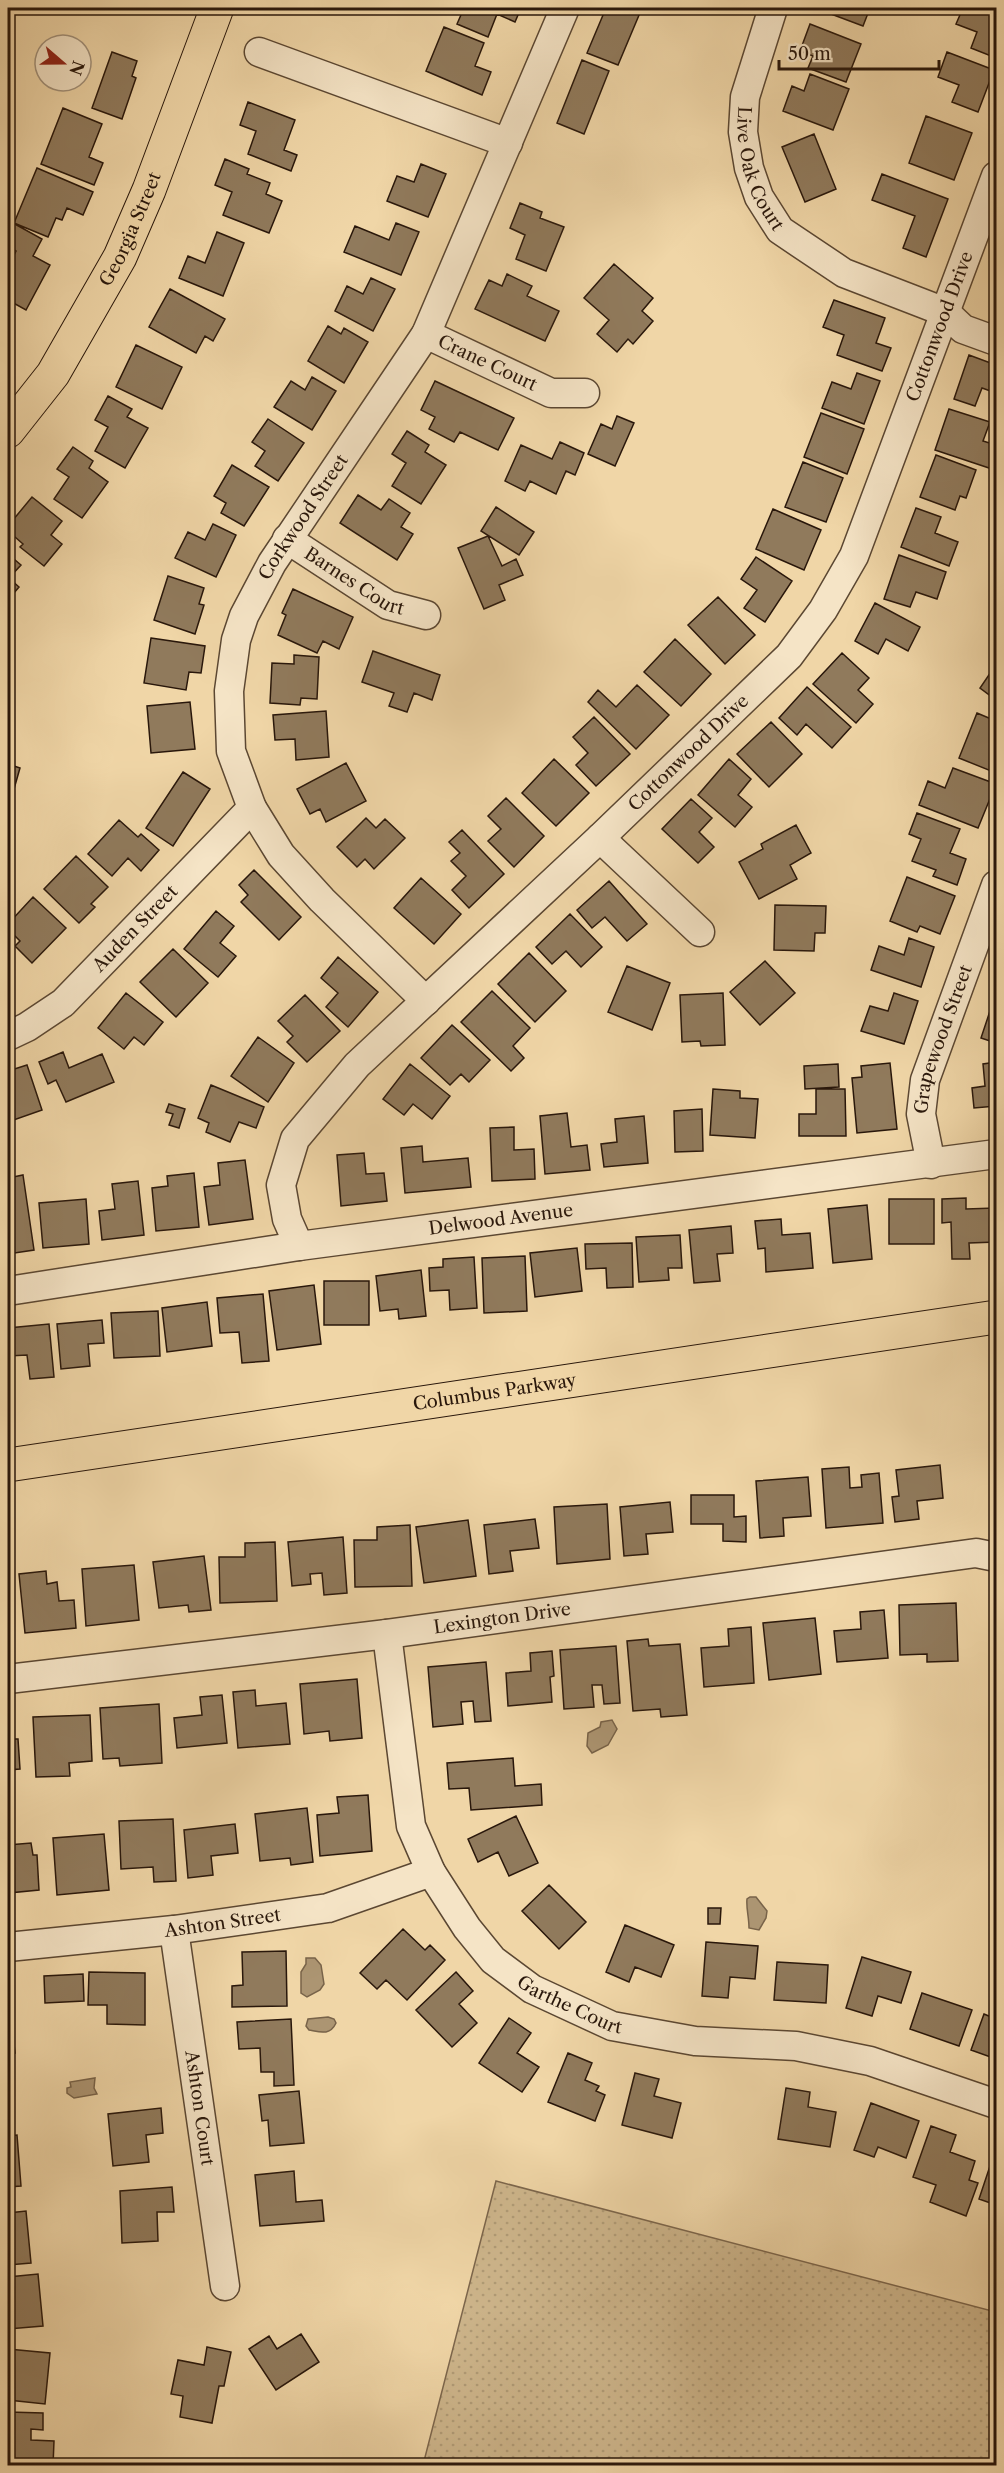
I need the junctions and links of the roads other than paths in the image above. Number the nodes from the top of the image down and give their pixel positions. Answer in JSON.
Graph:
{"nodes":[{"id":1,"x":216,"y":8,"type":"edge"},
{"id":2,"x":566,"y":8,"type":"edge"},
{"id":3,"x":773,"y":8,"type":"edge"},
{"id":4,"x":259,"y":52,"type":"dead end"},
{"id":5,"x":508,"y":143,"type":"junction"},
{"id":6,"x":996,"y":176,"type":"edge"},
{"id":7,"x":945,"y":312,"type":"junction"},
{"id":8,"x":426,"y":334,"type":"junction"},
{"id":9,"x":996,"y":341,"type":"edge"},
{"id":10,"x":585,"y":393,"type":"dead end"},
{"id":11,"x":8,"y":431,"type":"edge"},
{"id":12,"x":287,"y":539,"type":"junction"},
{"id":13,"x":426,"y":615,"type":"dead end"},
{"id":14,"x":252,"y":808,"type":"junction"},
{"id":15,"x":600,"y":838,"type":"junction"},
{"id":16,"x":996,"y":885,"type":"edge"},
{"id":17,"x":700,"y":932,"type":"dead end"},
{"id":18,"x":426,"y":1001,"type":"junction"},
{"id":19,"x":8,"y":1036,"type":"edge"},
{"id":20,"x":996,"y":1154,"type":"edge"},
{"id":21,"x":931,"y":1164,"type":"junction"},
{"id":22,"x":299,"y":1246,"type":"junction"},
{"id":23,"x":8,"y":1292,"type":"edge"},
{"id":24,"x":991,"y":1318,"type":"edge"},
{"id":25,"x":8,"y":1465,"type":"edge"},
{"id":26,"x":996,"y":1557,"type":"edge"},
{"id":27,"x":387,"y":1634,"type":"junction"},
{"id":28,"x":8,"y":1679,"type":"edge"},
{"id":29,"x":431,"y":1872,"type":"junction"},
{"id":30,"x":174,"y":1930,"type":"junction"},
{"id":31,"x":8,"y":1947,"type":"edge"},
{"id":32,"x":996,"y":2104,"type":"edge"},
{"id":33,"x":225,"y":2286,"type":"dead end"}],
"edges":[{"from":1,"to":11,"type":"main road","name":"Georgia Street"},
{"from":2,"to":5,"type":"street","name":"Corkwood Street"},
{"from":3,"to":7,"type":"street","name":"Live Oak Court"},
{"from":4,"to":5,"type":"street"},
{"from":5,"to":8,"type":"street","name":"Corkwood Street"},
{"from":6,"to":7,"type":"street","name":"Cottonwood Drive"},
{"from":7,"to":9,"type":"street","name":"Live Oak Court"},
{"from":7,"to":15,"type":"street","name":"Cottonwood Drive"},
{"from":8,"to":10,"type":"street","name":"Crane Court"},
{"from":8,"to":12,"type":"street","name":"Corkwood Street"},
{"from":12,"to":13,"type":"street","name":"Barnes Court"},
{"from":12,"to":14,"type":"street","name":"Corkwood Street"},
{"from":14,"to":18,"type":"street","name":"Corkwood Street"},
{"from":14,"to":19,"type":"street","name":"Auden Street"},
{"from":15,"to":17,"type":"street"},
{"from":15,"to":18,"type":"street","name":"Cottonwood Drive"},
{"from":16,"to":21,"type":"street","name":"Grapewood Street"},
{"from":18,"to":22,"type":"street","name":"Cottonwood Drive"},
{"from":20,"to":21,"type":"street","name":"Delwood Avenue"},
{"from":21,"to":22,"type":"street","name":"Delwood Avenue"},
{"from":22,"to":23,"type":"street","name":"Delwood Avenue"},
{"from":24,"to":25,"type":"main road","name":"Columbus Parkway"},
{"from":26,"to":27,"type":"street","name":"Lexington Drive"},
{"from":27,"to":28,"type":"street","name":"Lexington Drive"},
{"from":27,"to":29,"type":"street","name":"Garthe Court"},
{"from":29,"to":30,"type":"street","name":"Ashton Street"},
{"from":29,"to":32,"type":"street","name":"Garthe Court"},
{"from":30,"to":31,"type":"street","name":"Ashton Street"},
{"from":30,"to":33,"type":"street","name":"Ashton Court"}]}
